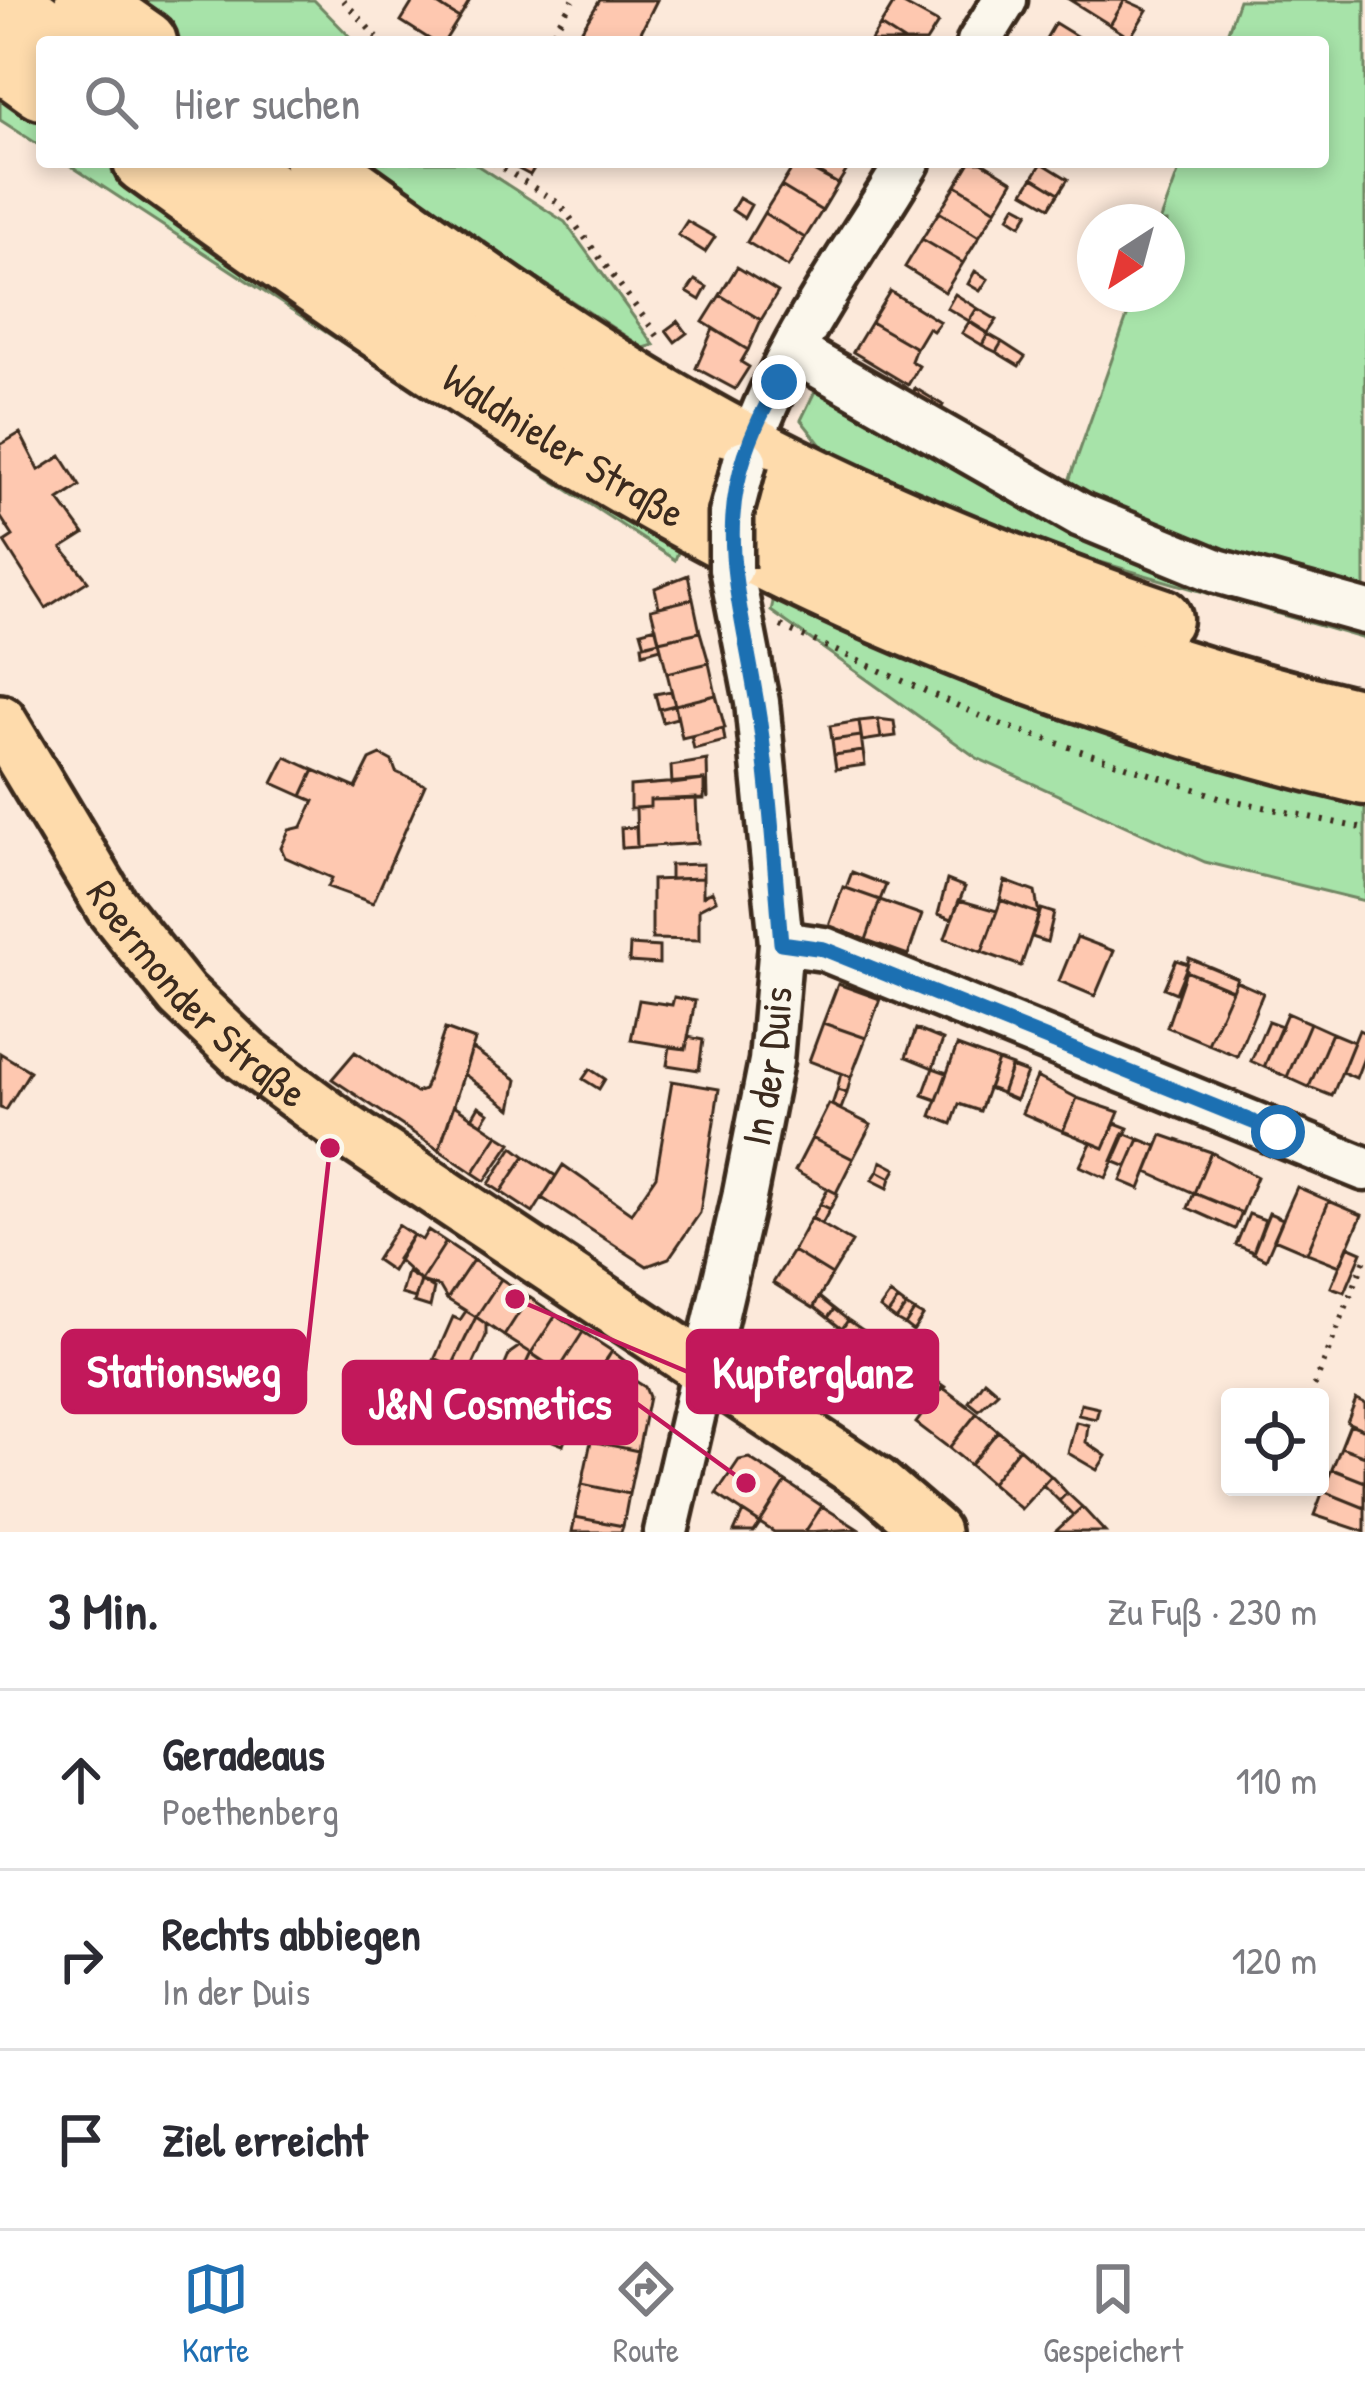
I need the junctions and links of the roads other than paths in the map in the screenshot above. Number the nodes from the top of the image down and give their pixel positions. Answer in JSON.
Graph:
{"nodes":[{"id":1,"x":6,"y":0,"type":"edge"},
{"id":2,"x":86,"y":0,"type":"edge"},
{"id":3,"x":1004,"y":0,"type":"edge"},
{"id":4,"x":55,"y":36,"type":"edge"},
{"id":5,"x":137,"y":36,"type":"edge"},
{"id":6,"x":983,"y":36,"type":"edge"},
{"id":7,"x":0,"y":59,"type":"edge"},
{"id":8,"x":36,"y":85,"type":"edge"},
{"id":9,"x":153,"y":168,"type":"edge"},
{"id":10,"x":236,"y":168,"type":"edge"},
{"id":11,"x":323,"y":168,"type":"edge"},
{"id":12,"x":904,"y":168,"type":"edge"},
{"id":13,"x":795,"y":352,"type":"junction"},
{"id":14,"x":748,"y":453,"type":"junction"},
{"id":15,"x":1365,"y":612,"type":"edge"},
{"id":16,"x":1365,"y":685,"type":"edge"},
{"id":17,"x":0,"y":721,"type":"edge"},
{"id":18,"x":1365,"y":721,"type":"edge"},
{"id":19,"x":1365,"y":774,"type":"edge"},
{"id":20,"x":781,"y":943,"type":"junction"},
{"id":21,"x":1365,"y":1169,"type":"edge"},
{"id":22,"x":703,"y":1366,"type":"junction"},
{"id":23,"x":666,"y":1532,"type":"edge"},
{"id":24,"x":933,"y":1532,"type":"edge"}],
"edges":[{"from":1,"to":4,"type":"highway"},
{"from":2,"to":5,"type":"highway"},
{"from":3,"to":6,"type":"street"},
{"from":7,"to":8,"type":"highway"},
{"from":9,"to":19,"type":"highway","name":"Waldnieler Straße"},
{"from":10,"to":18,"type":"highway","name":"Waldnieler Straße"},
{"from":11,"to":14,"type":"highway"},
{"from":12,"to":13,"type":"street","name":"In der Duis"},
{"from":13,"to":14,"type":"street","name":"In der Duis"},
{"from":13,"to":15,"type":"street"},
{"from":14,"to":16,"type":"highway"},
{"from":14,"to":20,"type":"street","name":"In der Duis","bridge":true},
{"from":17,"to":22,"type":"main road","name":"Roermonder Straße"},
{"from":20,"to":21,"type":"street"},
{"from":20,"to":22,"type":"street","name":"In der Duis"},
{"from":22,"to":23,"type":"street","name":"In der Duis"},
{"from":22,"to":24,"type":"main road","name":"Roermonder Straße"}]}
